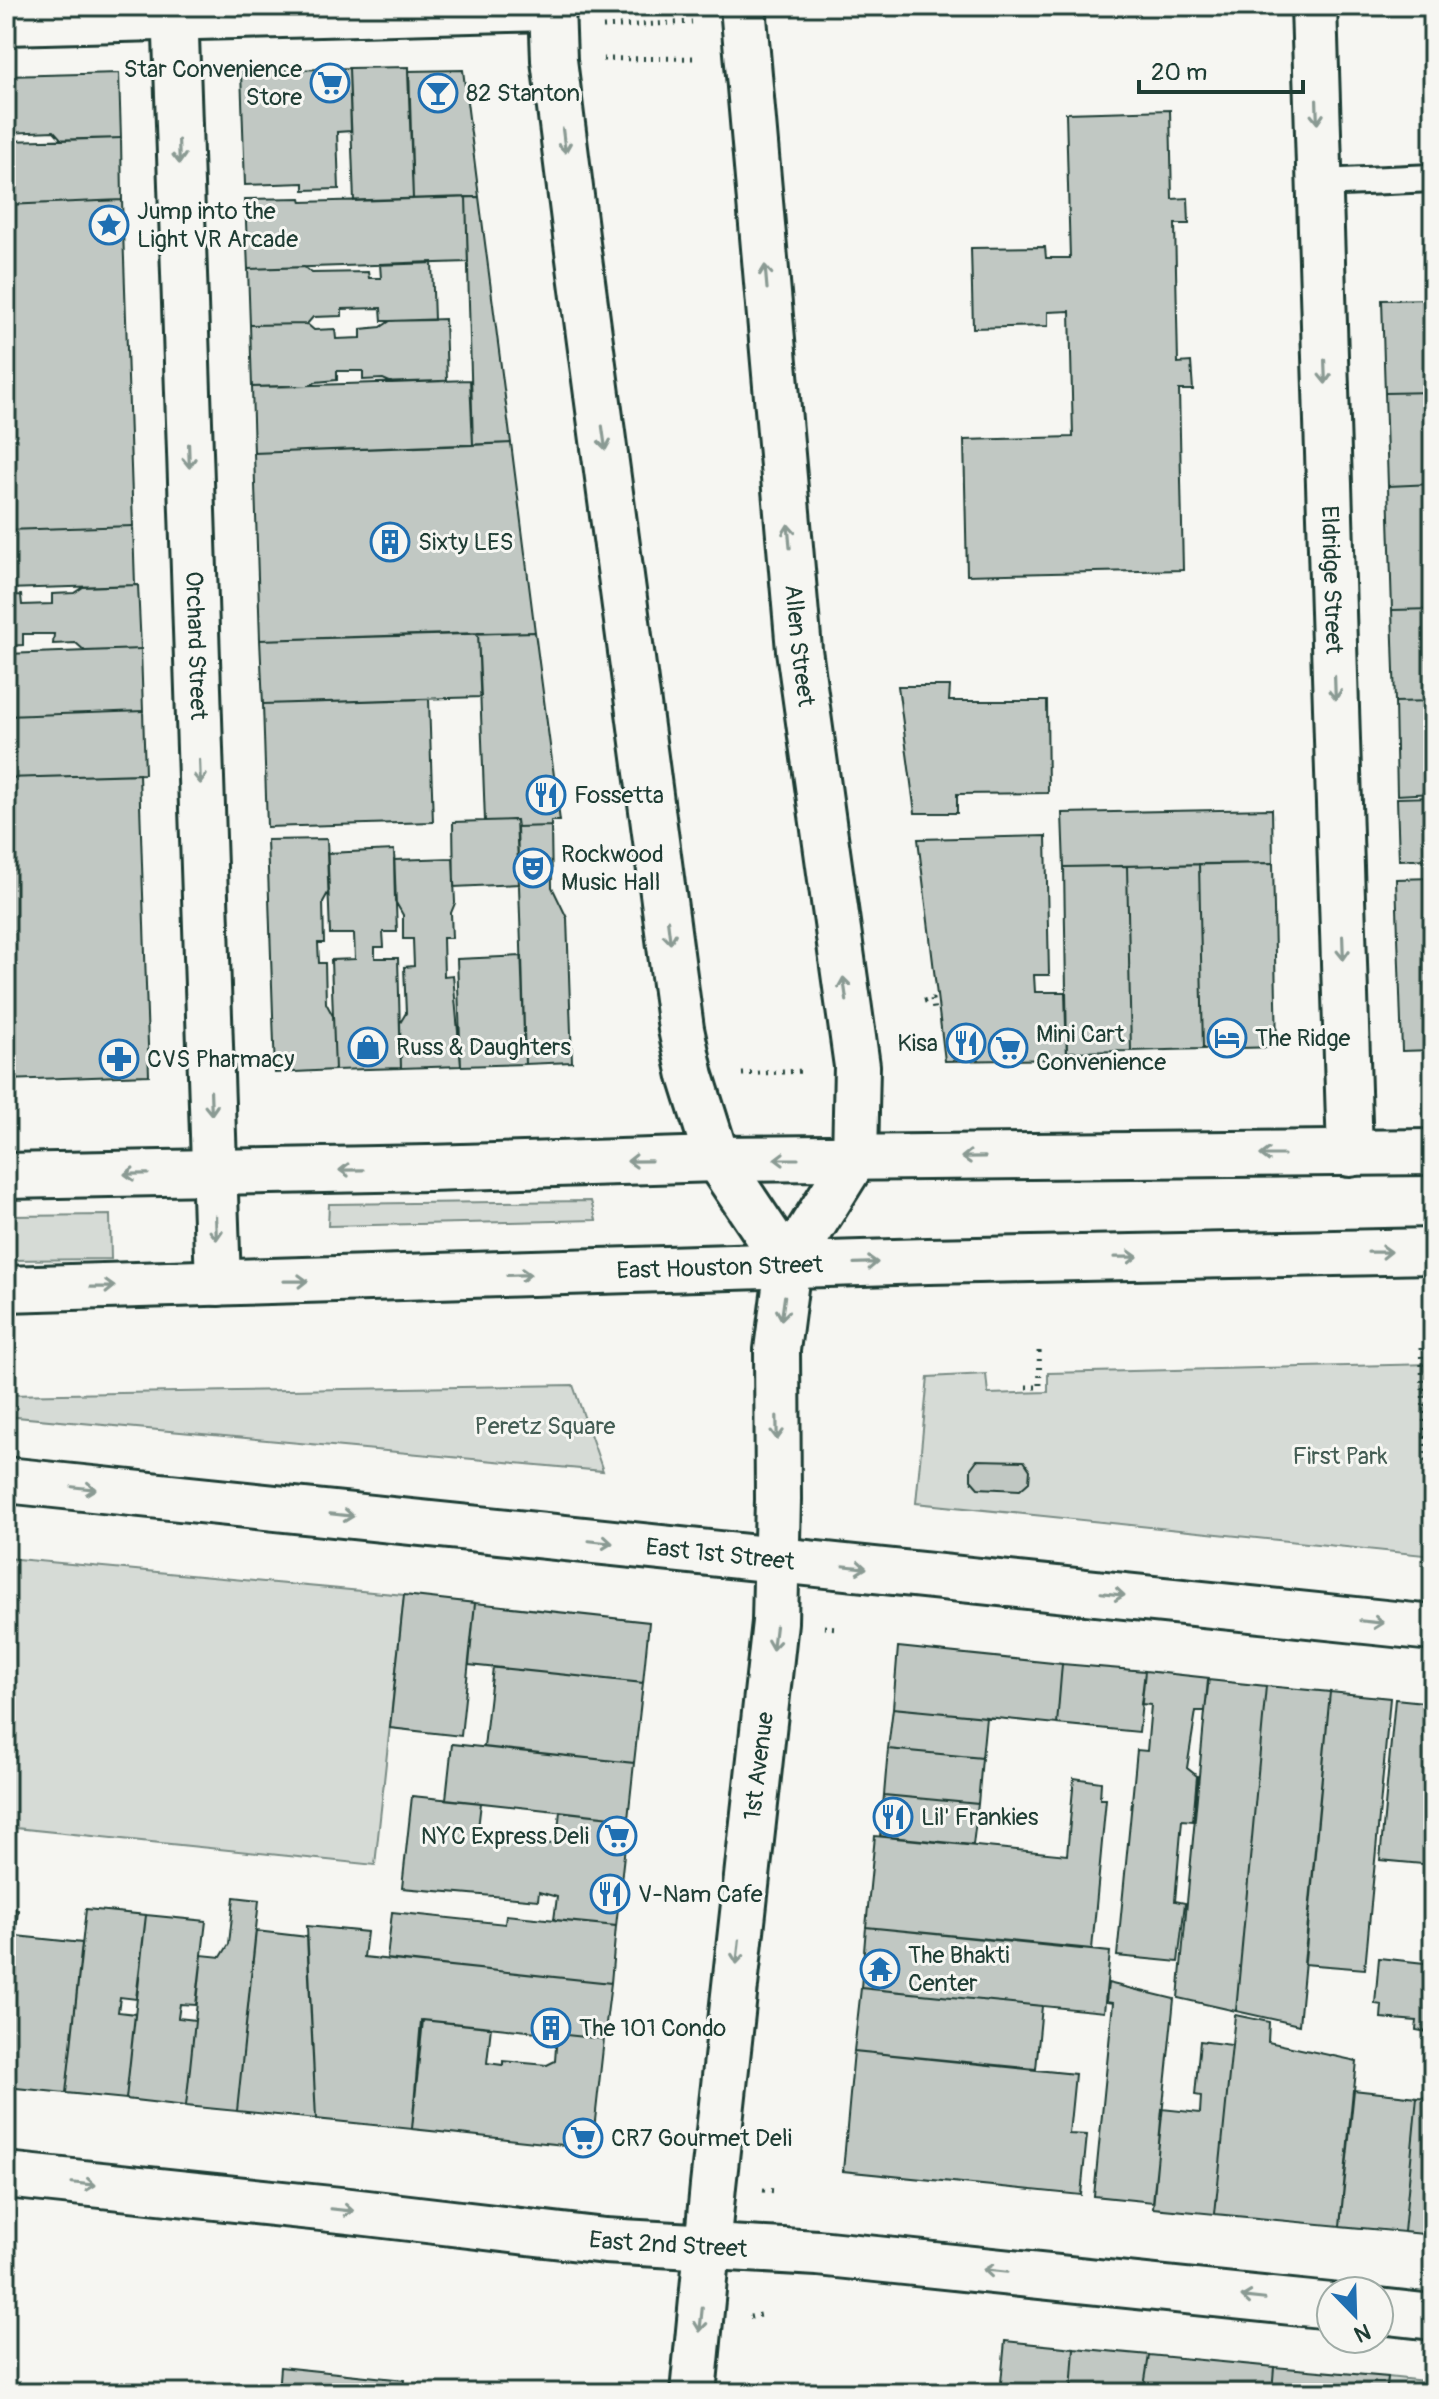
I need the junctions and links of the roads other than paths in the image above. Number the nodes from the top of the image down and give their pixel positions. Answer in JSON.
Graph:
{"nodes":[{"id":1,"x":1314,"y":6,"type":"edge"},
{"id":2,"x":552,"y":7,"type":"edge"},
{"id":3,"x":175,"y":12,"type":"edge"},
{"id":4,"x":723,"y":14,"type":"edge"},
{"id":5,"x":6,"y":22,"type":"edge"},
{"id":6,"x":1433,"y":178,"type":"edge"},
{"id":7,"x":1320,"y":183,"type":"junction"},
{"id":8,"x":1433,"y":1152,"type":"edge"},
{"id":9,"x":1350,"y":1154,"type":"junction"},
{"id":10,"x":855,"y":1158,"type":"junction"},
{"id":11,"x":717,"y":1159,"type":"junction"},
{"id":12,"x":214,"y":1172,"type":"junction"},
{"id":13,"x":6,"y":1176,"type":"edge"},
{"id":14,"x":1433,"y":1251,"type":"edge"},
{"id":15,"x":788,"y":1265,"type":"junction"},
{"id":16,"x":218,"y":1283,"type":"junction"},
{"id":17,"x":6,"y":1289,"type":"edge"},
{"id":18,"x":6,"y":1480,"type":"edge"},
{"id":19,"x":777,"y":1560,"type":"junction"},
{"id":20,"x":1433,"y":1628,"type":"edge"},
{"id":21,"x":6,"y":2175,"type":"edge"},
{"id":22,"x":708,"y":2247,"type":"junction"},
{"id":23,"x":1315,"y":2304,"type":"edge"},
{"id":24,"x":1395,"y":2313,"type":"edge"},
{"id":25,"x":1433,"y":2317,"type":"edge"},
{"id":26,"x":693,"y":2393,"type":"edge"}],
"edges":[{"from":1,"to":7,"type":"main road","name":"Eldridge Street","one_way":true},
{"from":2,"to":3,"type":"main road"},
{"from":2,"to":11,"type":"main road","one_way":true},
{"from":3,"to":5,"type":"main road"},
{"from":3,"to":12,"type":"main road","name":"Orchard Street","one_way":true},
{"from":10,"to":4,"type":"main road","name":"Allen Street","one_way":true},
{"from":6,"to":7,"type":"lane"},
{"from":7,"to":9,"type":"main road","name":"Eldridge Street","one_way":true},
{"from":8,"to":9,"type":"main road"},
{"from":9,"to":10,"type":"main road","one_way":true},
{"from":10,"to":11,"type":"main road","one_way":true},
{"from":10,"to":15,"type":"main road"},
{"from":11,"to":12,"type":"main road","one_way":true},
{"from":11,"to":15,"type":"main road"},
{"from":12,"to":13,"type":"main road","one_way":true},
{"from":12,"to":16,"type":"main road","name":"Orchard Street","one_way":true},
{"from":15,"to":14,"type":"main road","name":"East Houston Street","one_way":true},
{"from":16,"to":15,"type":"main road","name":"East Houston Street","one_way":true},
{"from":15,"to":19,"type":"main road","name":"1st Avenue","one_way":true},
{"from":17,"to":16,"type":"main road","name":"East Houston Street","one_way":true},
{"from":18,"to":19,"type":"main road","name":"East 1st Street","one_way":true},
{"from":19,"to":20,"type":"main road","name":"East 1st Street","one_way":true},
{"from":19,"to":22,"type":"main road","name":"1st Avenue","one_way":true},
{"from":21,"to":22,"type":"main road","name":"East 2nd Street","one_way":true},
{"from":23,"to":22,"type":"main road","name":"East 2nd Street","one_way":true},
{"from":22,"to":26,"type":"main road","name":"1st Avenue","one_way":true},
{"from":24,"to":25,"type":"main road"}]}
